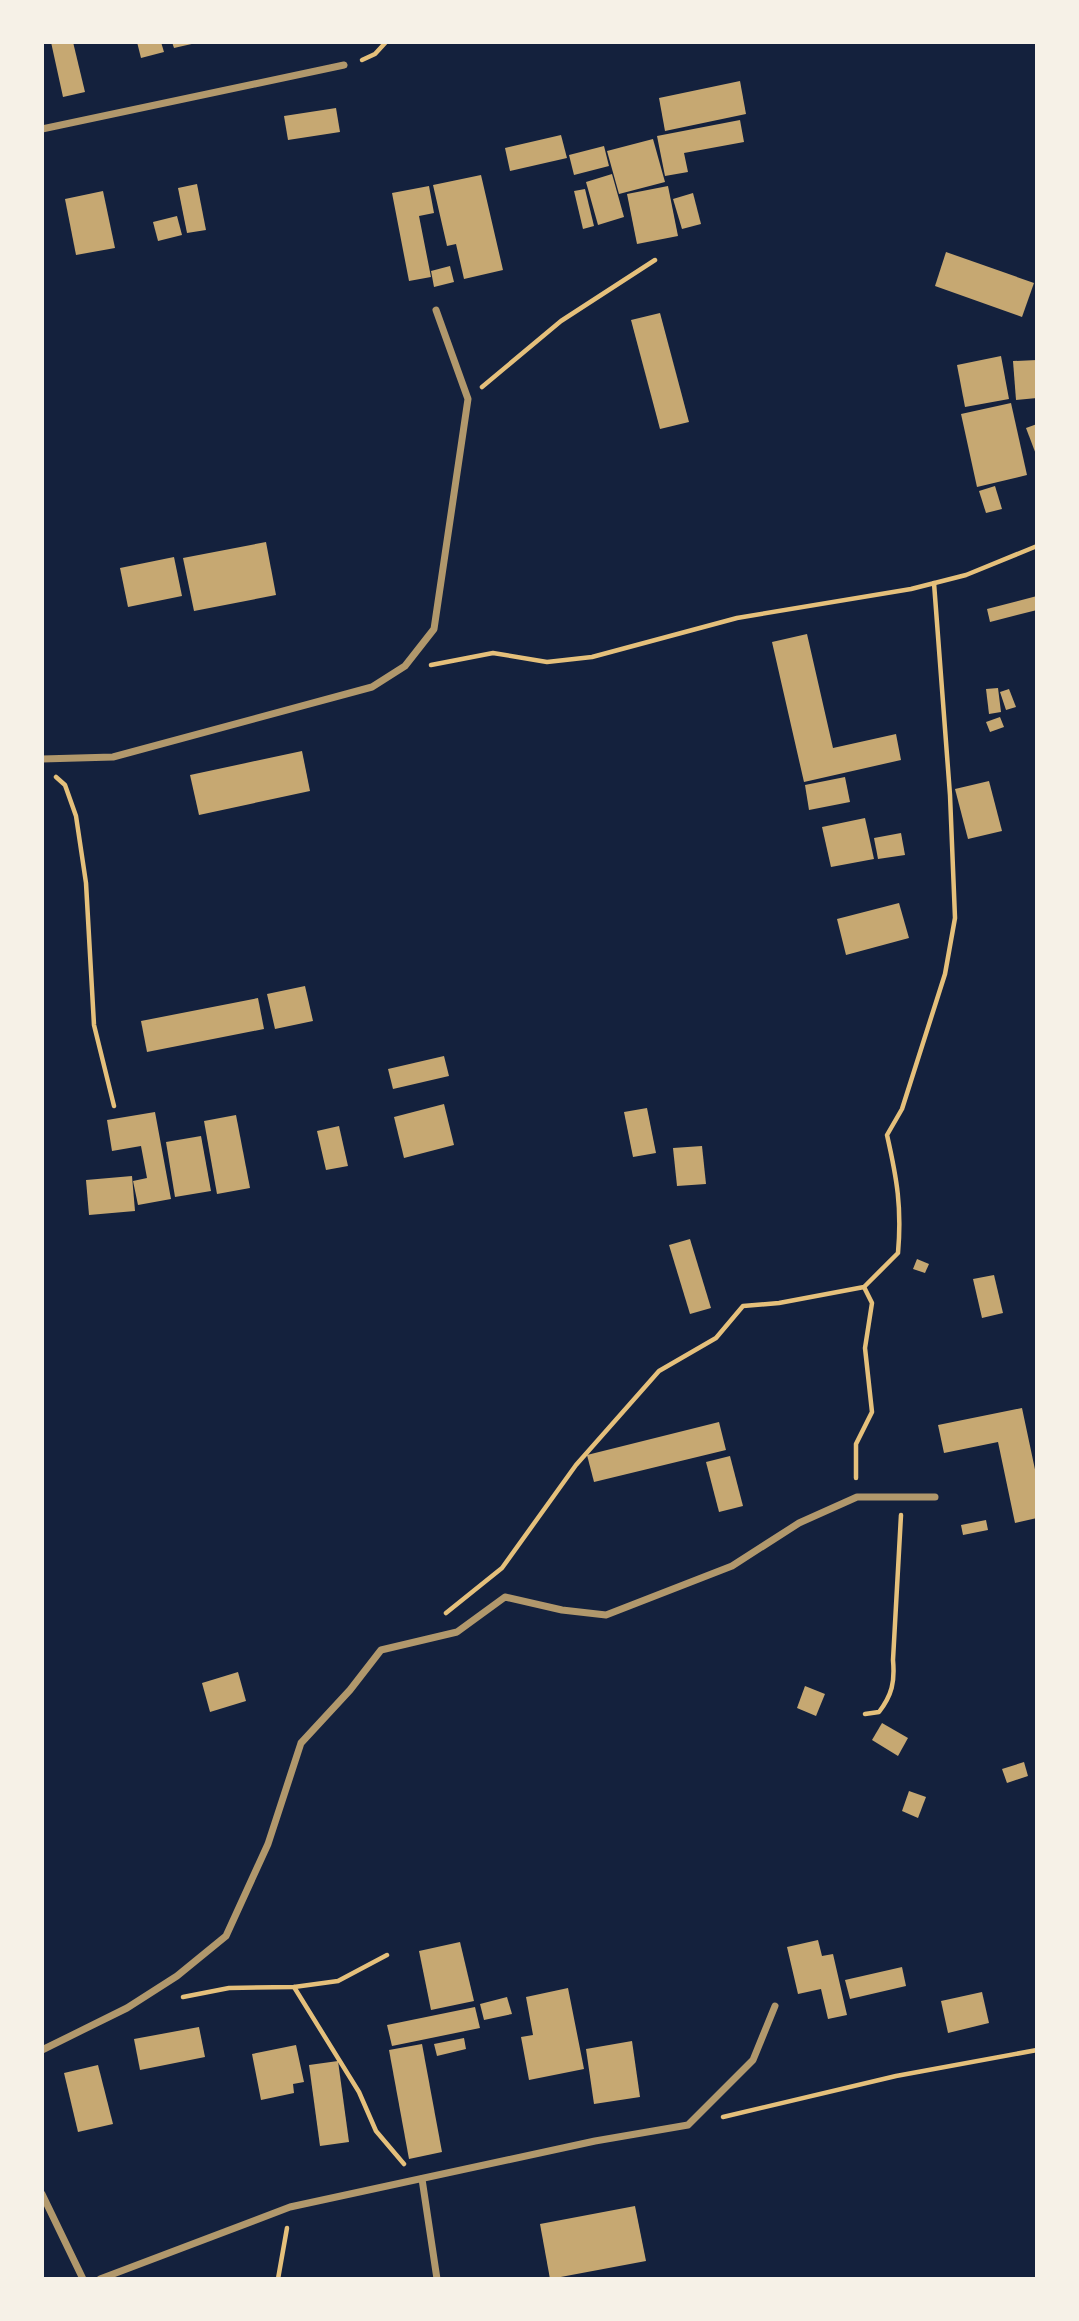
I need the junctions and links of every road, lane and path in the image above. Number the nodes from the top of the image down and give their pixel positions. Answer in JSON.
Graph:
{"nodes":[{"id":1,"x":386,"y":42,"type":"edge"},
{"id":2,"x":344,"y":65,"type":"joint"},
{"id":3,"x":42,"y":129,"type":"edge"},
{"id":4,"x":655,"y":260,"type":"dead end"},
{"id":5,"x":436,"y":310,"type":"dead end"},
{"id":6,"x":468,"y":399,"type":"junction"},
{"id":7,"x":1037,"y":546,"type":"edge"},
{"id":8,"x":934,"y":583,"type":"junction"},
{"id":9,"x":405,"y":666,"type":"junction"},
{"id":10,"x":42,"y":759,"type":"edge"},
{"id":11,"x":50,"y":773,"type":"dead end"},
{"id":12,"x":114,"y":1107,"type":"dead end"},
{"id":13,"x":864,"y":1287,"type":"junction"},
{"id":14,"x":857,"y":1497,"type":"junction"},
{"id":15,"x":902,"y":1497,"type":"junction"},
{"id":16,"x":935,"y":1497,"type":"dead end"},
{"id":17,"x":435,"y":1619,"type":"dead end"},
{"id":18,"x":865,"y":1714,"type":"dead end"},
{"id":19,"x":387,"y":1955,"type":"dead end"},
{"id":20,"x":294,"y":1987,"type":"junction"},
{"id":21,"x":178,"y":1998,"type":"dead end"},
{"id":22,"x":775,"y":2006,"type":"dead end"},
{"id":23,"x":42,"y":2050,"type":"edge"},
{"id":24,"x":1037,"y":2050,"type":"edge"},
{"id":25,"x":688,"y":2125,"type":"junction"},
{"id":26,"x":422,"y":2179,"type":"junction"},
{"id":27,"x":42,"y":2194,"type":"edge"},
{"id":28,"x":290,"y":2207,"type":"junction"},
{"id":29,"x":83,"y":2279,"type":"edge"},
{"id":30,"x":100,"y":2279,"type":"edge"},
{"id":31,"x":278,"y":2279,"type":"edge"},
{"id":32,"x":437,"y":2279,"type":"edge"}],
"edges":[{"from":1,"to":2,"type":"path"},
{"from":2,"to":3,"type":"street"},
{"from":4,"to":6,"type":"path"},
{"from":5,"to":6,"type":"street"},
{"from":6,"to":9,"type":"street"},
{"from":7,"to":8,"type":"path"},
{"from":8,"to":9,"type":"path"},
{"from":8,"to":13,"type":"path"},
{"from":9,"to":10,"type":"street"},
{"from":11,"to":12,"type":"path"},
{"from":13,"to":14,"type":"path"},
{"from":13,"to":17,"type":"path"},
{"from":14,"to":15,"type":"street"},
{"from":14,"to":23,"type":"street"},
{"from":15,"to":16,"type":"street"},
{"from":15,"to":18,"type":"path"},
{"from":19,"to":20,"type":"path"},
{"from":20,"to":21,"type":"path"},
{"from":20,"to":26,"type":"path"},
{"from":22,"to":25,"type":"street"},
{"from":24,"to":25,"type":"path"},
{"from":25,"to":26,"type":"street"},
{"from":26,"to":28,"type":"street"},
{"from":26,"to":32,"type":"street"},
{"from":27,"to":29,"type":"street"},
{"from":28,"to":30,"type":"street"},
{"from":28,"to":31,"type":"path"}]}
